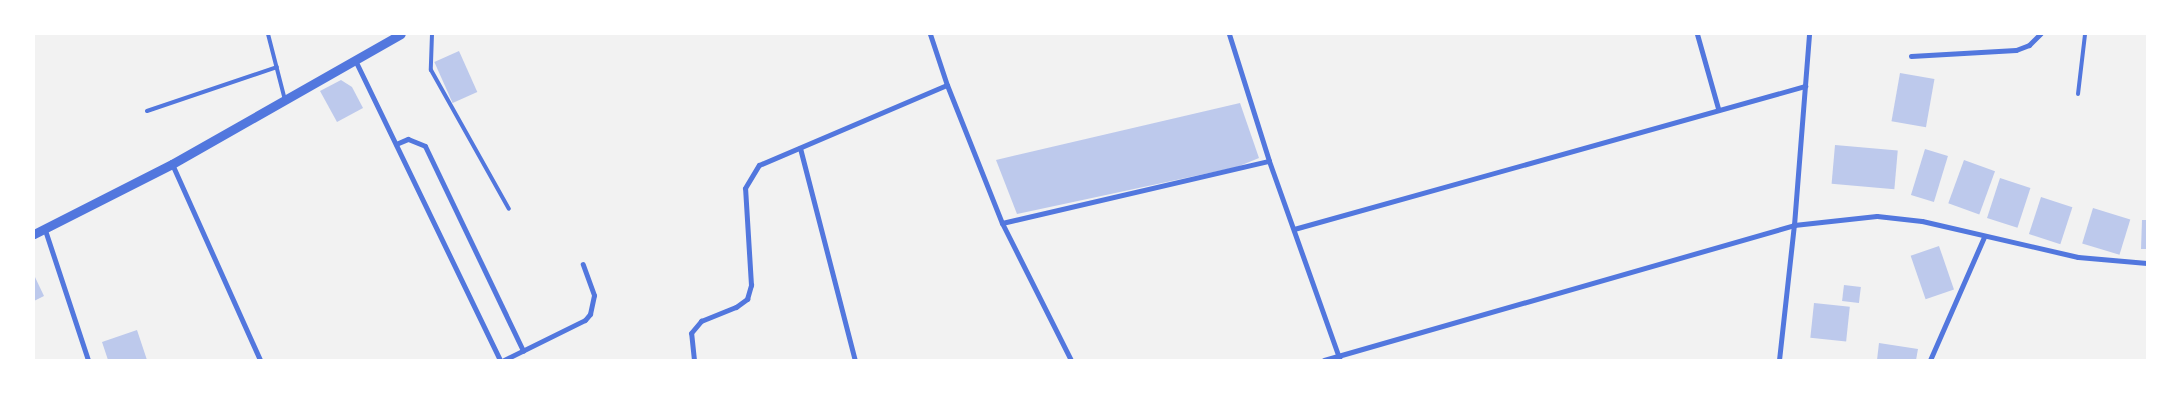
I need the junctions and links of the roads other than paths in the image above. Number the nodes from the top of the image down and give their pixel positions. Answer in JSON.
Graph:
{"nodes":[{"id":1,"x":268,"y":34,"type":"edge"},
{"id":2,"x":401,"y":34,"type":"edge"},
{"id":3,"x":432,"y":34,"type":"edge"},
{"id":4,"x":930,"y":34,"type":"edge"},
{"id":5,"x":1229,"y":34,"type":"edge"},
{"id":6,"x":1697,"y":34,"type":"edge"},
{"id":7,"x":1809,"y":34,"type":"edge"},
{"id":8,"x":2040,"y":34,"type":"edge"},
{"id":9,"x":2085,"y":34,"type":"edge"},
{"id":10,"x":1911,"y":56,"type":"dead end"},
{"id":11,"x":355,"y":60,"type":"junction"},
{"id":12,"x":277,"y":67,"type":"junction"},
{"id":13,"x":947,"y":85,"type":"junction"},
{"id":14,"x":1804,"y":86,"type":"junction"},
{"id":15,"x":2078,"y":94,"type":"dead end"},
{"id":16,"x":285,"y":100,"type":"junction"},
{"id":17,"x":1718,"y":108,"type":"junction"},
{"id":18,"x":147,"y":111,"type":"dead end"},
{"id":19,"x":396,"y":144,"type":"junction"},
{"id":20,"x":800,"y":148,"type":"junction"},
{"id":21,"x":1269,"y":161,"type":"junction"},
{"id":22,"x":172,"y":164,"type":"junction"},
{"id":23,"x":509,"y":209,"type":"dead end"},
{"id":24,"x":1002,"y":223,"type":"junction"},
{"id":25,"x":1794,"y":225,"type":"junction"},
{"id":26,"x":1294,"y":229,"type":"junction"},
{"id":27,"x":45,"y":230,"type":"junction"},
{"id":28,"x":34,"y":234,"type":"edge"},
{"id":29,"x":1984,"y":238,"type":"junction"},
{"id":30,"x":2147,"y":263,"type":"edge"},
{"id":31,"x":583,"y":264,"type":"dead end"},
{"id":32,"x":523,"y":351,"type":"junction"},
{"id":33,"x":1339,"y":359,"type":"edge"},
{"id":34,"x":88,"y":360,"type":"edge"},
{"id":35,"x":260,"y":360,"type":"edge"},
{"id":36,"x":500,"y":360,"type":"edge"},
{"id":37,"x":504,"y":360,"type":"edge"},
{"id":38,"x":694,"y":360,"type":"edge"},
{"id":39,"x":855,"y":360,"type":"edge"},
{"id":40,"x":1071,"y":360,"type":"edge"},
{"id":41,"x":1324,"y":360,"type":"edge"},
{"id":42,"x":1779,"y":360,"type":"edge"},
{"id":43,"x":1930,"y":360,"type":"edge"}],
"edges":[{"from":1,"to":12,"type":"lane"},
{"from":2,"to":11,"type":"street"},
{"from":3,"to":23,"type":"lane"},
{"from":4,"to":13,"type":"street"},
{"from":5,"to":21,"type":"street"},
{"from":6,"to":17,"type":"street"},
{"from":7,"to":14,"type":"street"},
{"from":8,"to":10,"type":"street"},
{"from":9,"to":15,"type":"lane"},
{"from":11,"to":16,"type":"street"},
{"from":11,"to":19,"type":"street"},
{"from":12,"to":16,"type":"lane"},
{"from":12,"to":18,"type":"lane"},
{"from":13,"to":20,"type":"street"},
{"from":13,"to":24,"type":"street"},
{"from":14,"to":17,"type":"street"},
{"from":14,"to":25,"type":"street"},
{"from":16,"to":22,"type":"street"},
{"from":17,"to":26,"type":"street"},
{"from":19,"to":32,"type":"street"},
{"from":19,"to":36,"type":"street"},
{"from":20,"to":38,"type":"street"},
{"from":20,"to":39,"type":"street"},
{"from":21,"to":24,"type":"street"},
{"from":21,"to":26,"type":"street"},
{"from":22,"to":27,"type":"street"},
{"from":22,"to":35,"type":"street"},
{"from":24,"to":40,"type":"street"},
{"from":25,"to":29,"type":"street"},
{"from":25,"to":33,"type":"street"},
{"from":25,"to":42,"type":"street"},
{"from":26,"to":33,"type":"street"},
{"from":27,"to":28,"type":"street"},
{"from":27,"to":34,"type":"street"},
{"from":29,"to":30,"type":"street"},
{"from":29,"to":43,"type":"street"},
{"from":31,"to":32,"type":"street"},
{"from":32,"to":37,"type":"street"},
{"from":33,"to":41,"type":"street"}]}
